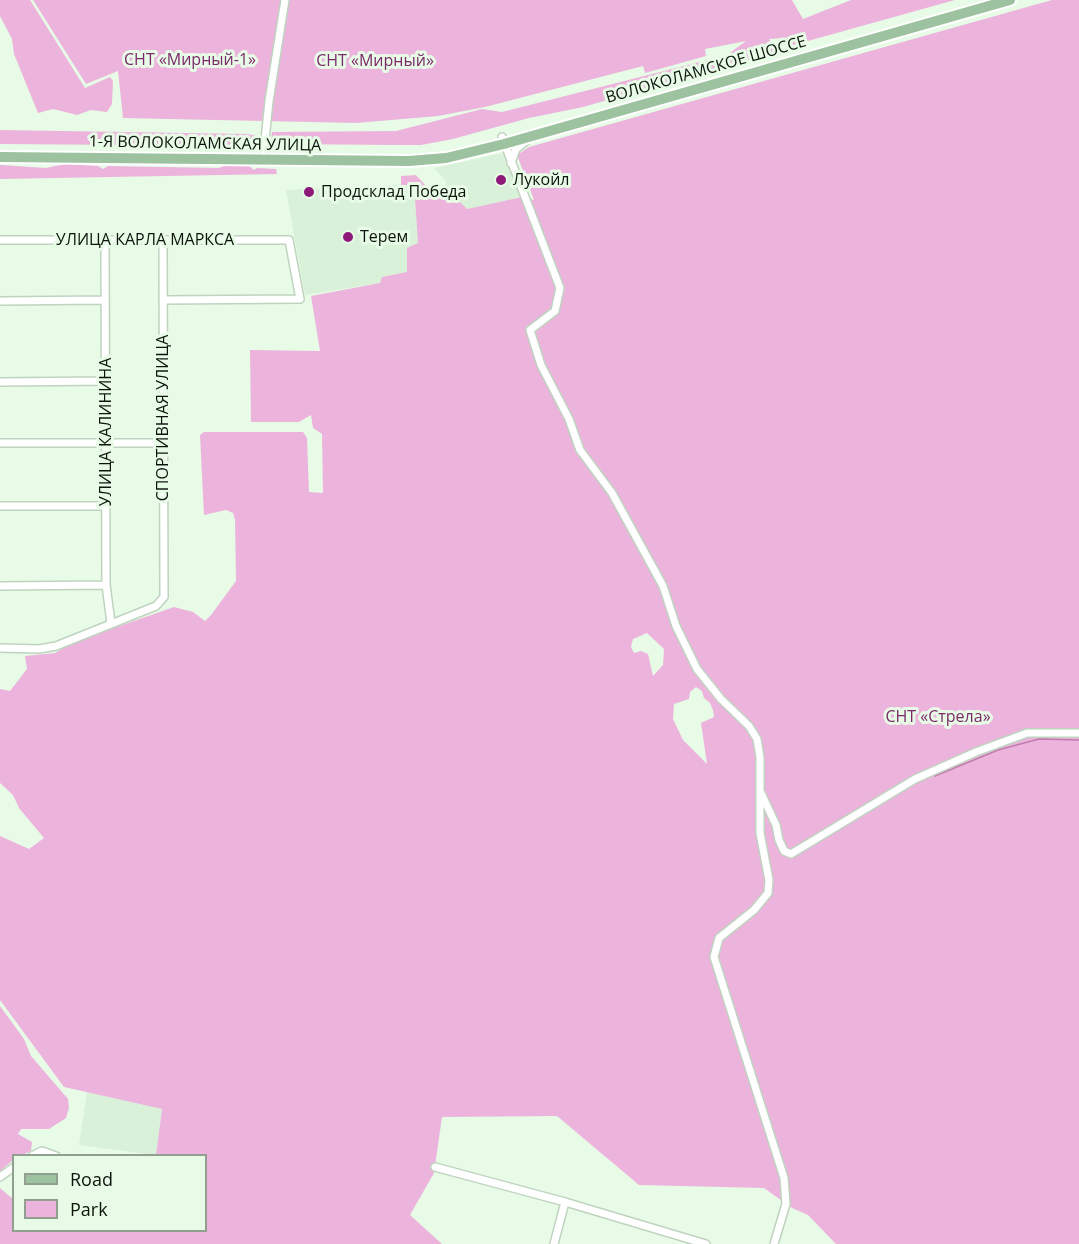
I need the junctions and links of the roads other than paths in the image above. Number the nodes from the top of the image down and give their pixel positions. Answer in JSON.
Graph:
{"nodes":[{"id":1,"x":285,"y":0,"type":"edge"},
{"id":2,"x":983,"y":0,"type":"edge"},
{"id":3,"x":1010,"y":0,"type":"edge"},
{"id":4,"x":533,"y":136,"type":"junction"},
{"id":5,"x":503,"y":140,"type":"junction"},
{"id":6,"x":0,"y":151,"type":"edge"},
{"id":7,"x":263,"y":156,"type":"junction"},
{"id":8,"x":0,"y":157,"type":"edge"},
{"id":9,"x":409,"y":158,"type":"joint"},
{"id":10,"x":511,"y":163,"type":"junction"},
{"id":11,"x":0,"y":240,"type":"edge"},
{"id":12,"x":163,"y":240,"type":"junction"},
{"id":13,"x":105,"y":241,"type":"junction"},
{"id":14,"x":105,"y":300,"type":"junction"},
{"id":15,"x":163,"y":300,"type":"junction"},
{"id":16,"x":0,"y":301,"type":"edge"},
{"id":17,"x":106,"y":381,"type":"junction"},
{"id":18,"x":0,"y":382,"type":"edge"},
{"id":19,"x":0,"y":443,"type":"edge"},
{"id":20,"x":162,"y":443,"type":"junction"},
{"id":21,"x":106,"y":444,"type":"junction"},
{"id":22,"x":0,"y":506,"type":"edge"},
{"id":23,"x":107,"y":506,"type":"junction"},
{"id":24,"x":106,"y":585,"type":"junction"},
{"id":25,"x":0,"y":586,"type":"edge"},
{"id":26,"x":111,"y":623,"type":"junction"},
{"id":27,"x":0,"y":648,"type":"edge"},
{"id":28,"x":1079,"y":733,"type":"edge"},
{"id":29,"x":760,"y":791,"type":"junction"},
{"id":30,"x":34,"y":1154,"type":"edge"},
{"id":31,"x":52,"y":1154,"type":"edge"},
{"id":32,"x":435,"y":1167,"type":"dead end"},
{"id":33,"x":564,"y":1202,"type":"junction"},
{"id":34,"x":554,"y":1244,"type":"edge"},
{"id":35,"x":706,"y":1244,"type":"edge"},
{"id":36,"x":774,"y":1244,"type":"edge"}],
"edges":[{"from":1,"to":7,"type":"street"},
{"from":2,"to":5,"type":"main road","name":"ВОЛОКОЛАМСКОЕ ШОССЕ"},
{"from":3,"to":4,"type":"main road","name":"ВОЛОКОЛАМСКОЕ ШОССЕ"},
{"from":4,"to":5,"type":"main road","name":"ВОЛОКОЛАМСКОЕ ШОССЕ"},
{"from":4,"to":10,"type":"street"},
{"from":5,"to":9,"type":"main road","name":"ВОЛОКОЛАМСКОЕ ШОССЕ"},
{"from":5,"to":10,"type":"street"},
{"from":6,"to":7,"type":"main road","name":"1-Я ВОЛОКОЛАМСКАЯ УЛИЦА"},
{"from":7,"to":8,"type":"main road","name":"1-Я ВОЛОКОЛАМСКАЯ УЛИЦА"},
{"from":7,"to":9,"type":"main road","name":"1-Я ВОЛОКОЛАМСКАЯ УЛИЦА"},
{"from":10,"to":29,"type":"street"},
{"from":11,"to":13,"type":"street","name":"УЛИЦА КАРЛА МАРКСА"},
{"from":12,"to":13,"type":"street","name":"УЛИЦА КАРЛА МАРКСА"},
{"from":12,"to":15,"type":"street","name":"СПОРТИВНАЯ УЛИЦА"},
{"from":12,"to":15,"type":"street","name":"УЛИЦА КАРЛА МАРКСА"},
{"from":13,"to":14,"type":"street","name":"УЛИЦА КАЛИНИНА"},
{"from":14,"to":16,"type":"street"},
{"from":14,"to":17,"type":"street","name":"УЛИЦА КАЛИНИНА"},
{"from":15,"to":20,"type":"street","name":"СПОРТИВНАЯ УЛИЦА"},
{"from":17,"to":18,"type":"street"},
{"from":17,"to":21,"type":"street","name":"УЛИЦА КАЛИНИНА"},
{"from":19,"to":21,"type":"street"},
{"from":20,"to":21,"type":"street"},
{"from":20,"to":26,"type":"street","name":"СПОРТИВНАЯ УЛИЦА"},
{"from":21,"to":23,"type":"street","name":"УЛИЦА КАЛИНИНА"},
{"from":22,"to":23,"type":"street"},
{"from":23,"to":24,"type":"street","name":"УЛИЦА КАЛИНИНА"},
{"from":24,"to":25,"type":"street"},
{"from":24,"to":26,"type":"street","name":"УЛИЦА КАЛИНИНА"},
{"from":26,"to":27,"type":"street"},
{"from":28,"to":29,"type":"street"},
{"from":29,"to":36,"type":"street"},
{"from":30,"to":31,"type":"street"},
{"from":32,"to":33,"type":"street"},
{"from":33,"to":34,"type":"street"},
{"from":33,"to":35,"type":"street"}]}
